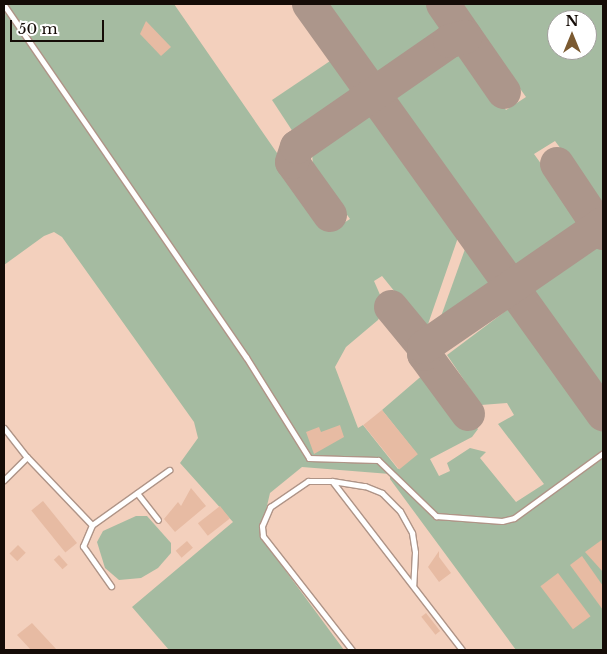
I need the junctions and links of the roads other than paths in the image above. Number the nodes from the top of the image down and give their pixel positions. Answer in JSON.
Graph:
{"nodes":[{"id":1,"x":4,"y":5,"type":"edge"},
{"id":2,"x":4,"y":428,"type":"edge"},
{"id":3,"x":603,"y":453,"type":"edge"},
{"id":4,"x":27,"y":457,"type":"junction"},
{"id":5,"x":169,"y":470,"type":"dead end"},
{"id":6,"x":4,"y":480,"type":"edge"},
{"id":7,"x":332,"y":481,"type":"junction"},
{"id":8,"x":137,"y":493,"type":"junction"},
{"id":9,"x":158,"y":520,"type":"dead end"},
{"id":10,"x":92,"y":525,"type":"junction"},
{"id":11,"x":412,"y":585,"type":"junction"},
{"id":12,"x":110,"y":586,"type":"dead end"},
{"id":13,"x":352,"y":650,"type":"edge"},
{"id":14,"x":462,"y":650,"type":"edge"}],
"edges":[{"from":1,"to":3,"type":"lane"},
{"from":2,"to":4,"type":"lane"},
{"from":4,"to":6,"type":"lane"},
{"from":4,"to":10,"type":"lane"},
{"from":5,"to":8,"type":"lane"},
{"from":7,"to":11,"type":"lane"},
{"from":7,"to":11,"type":"lane"},
{"from":7,"to":13,"type":"lane"},
{"from":8,"to":9,"type":"lane"},
{"from":8,"to":10,"type":"lane"},
{"from":10,"to":12,"type":"lane"},
{"from":11,"to":14,"type":"lane"}]}
